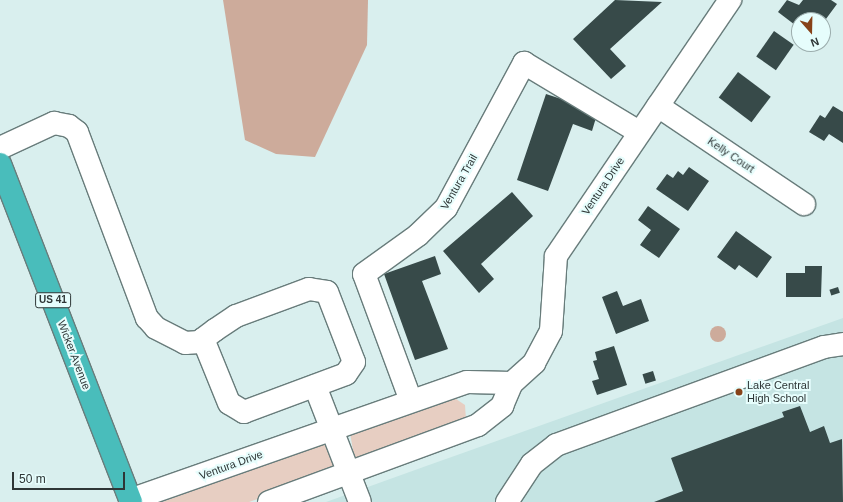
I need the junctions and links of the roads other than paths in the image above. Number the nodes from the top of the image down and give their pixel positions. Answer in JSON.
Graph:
{"nodes":[{"id":1,"x":730,"y":0,"type":"edge"},
{"id":2,"x":658,"y":106,"type":"junction"},
{"id":3,"x":639,"y":132,"type":"junction"},
{"id":4,"x":0,"y":148,"type":"edge"},
{"id":5,"x":0,"y":164,"type":"edge"},
{"id":6,"x":804,"y":204,"type":"dead end"},
{"id":7,"x":203,"y":339,"type":"junction"},
{"id":8,"x":843,"y":344,"type":"edge"},
{"id":9,"x":512,"y":383,"type":"junction"},
{"id":10,"x":315,"y":386,"type":"junction"},
{"id":11,"x":411,"y":401,"type":"junction"},
{"id":12,"x":332,"y":429,"type":"junction"},
{"id":13,"x":350,"y":474,"type":"junction"},
{"id":14,"x":131,"y":501,"type":"edge"},
{"id":15,"x":269,"y":502,"type":"edge"},
{"id":16,"x":360,"y":502,"type":"edge"},
{"id":17,"x":507,"y":502,"type":"edge"}],
"edges":[{"from":1,"to":2,"type":"street","name":"Ventura Drive"},
{"from":2,"to":3,"type":"street","name":"Ventura Drive"},
{"from":2,"to":6,"type":"street","name":"Kelly Court"},
{"from":3,"to":9,"type":"street","name":"Ventura Drive"},
{"from":3,"to":11,"type":"street","name":"Ventura Trail"},
{"from":4,"to":7,"type":"street"},
{"from":5,"to":14,"type":"highway","name":"Wicker Avenue","number":"US 41"},
{"from":7,"to":10,"type":"street"},
{"from":7,"to":10,"type":"street"},
{"from":8,"to":17,"type":"street"},
{"from":9,"to":11,"type":"street","name":"Ventura Drive"},
{"from":9,"to":13,"type":"street","name":"Ventura Drive"},
{"from":10,"to":12,"type":"street"},
{"from":11,"to":12,"type":"street","name":"Ventura Drive"},
{"from":12,"to":13,"type":"street"},
{"from":12,"to":14,"type":"street","name":"Ventura Drive"},
{"from":13,"to":15,"type":"street","name":"Ventura Drive"},
{"from":13,"to":16,"type":"street"}]}
